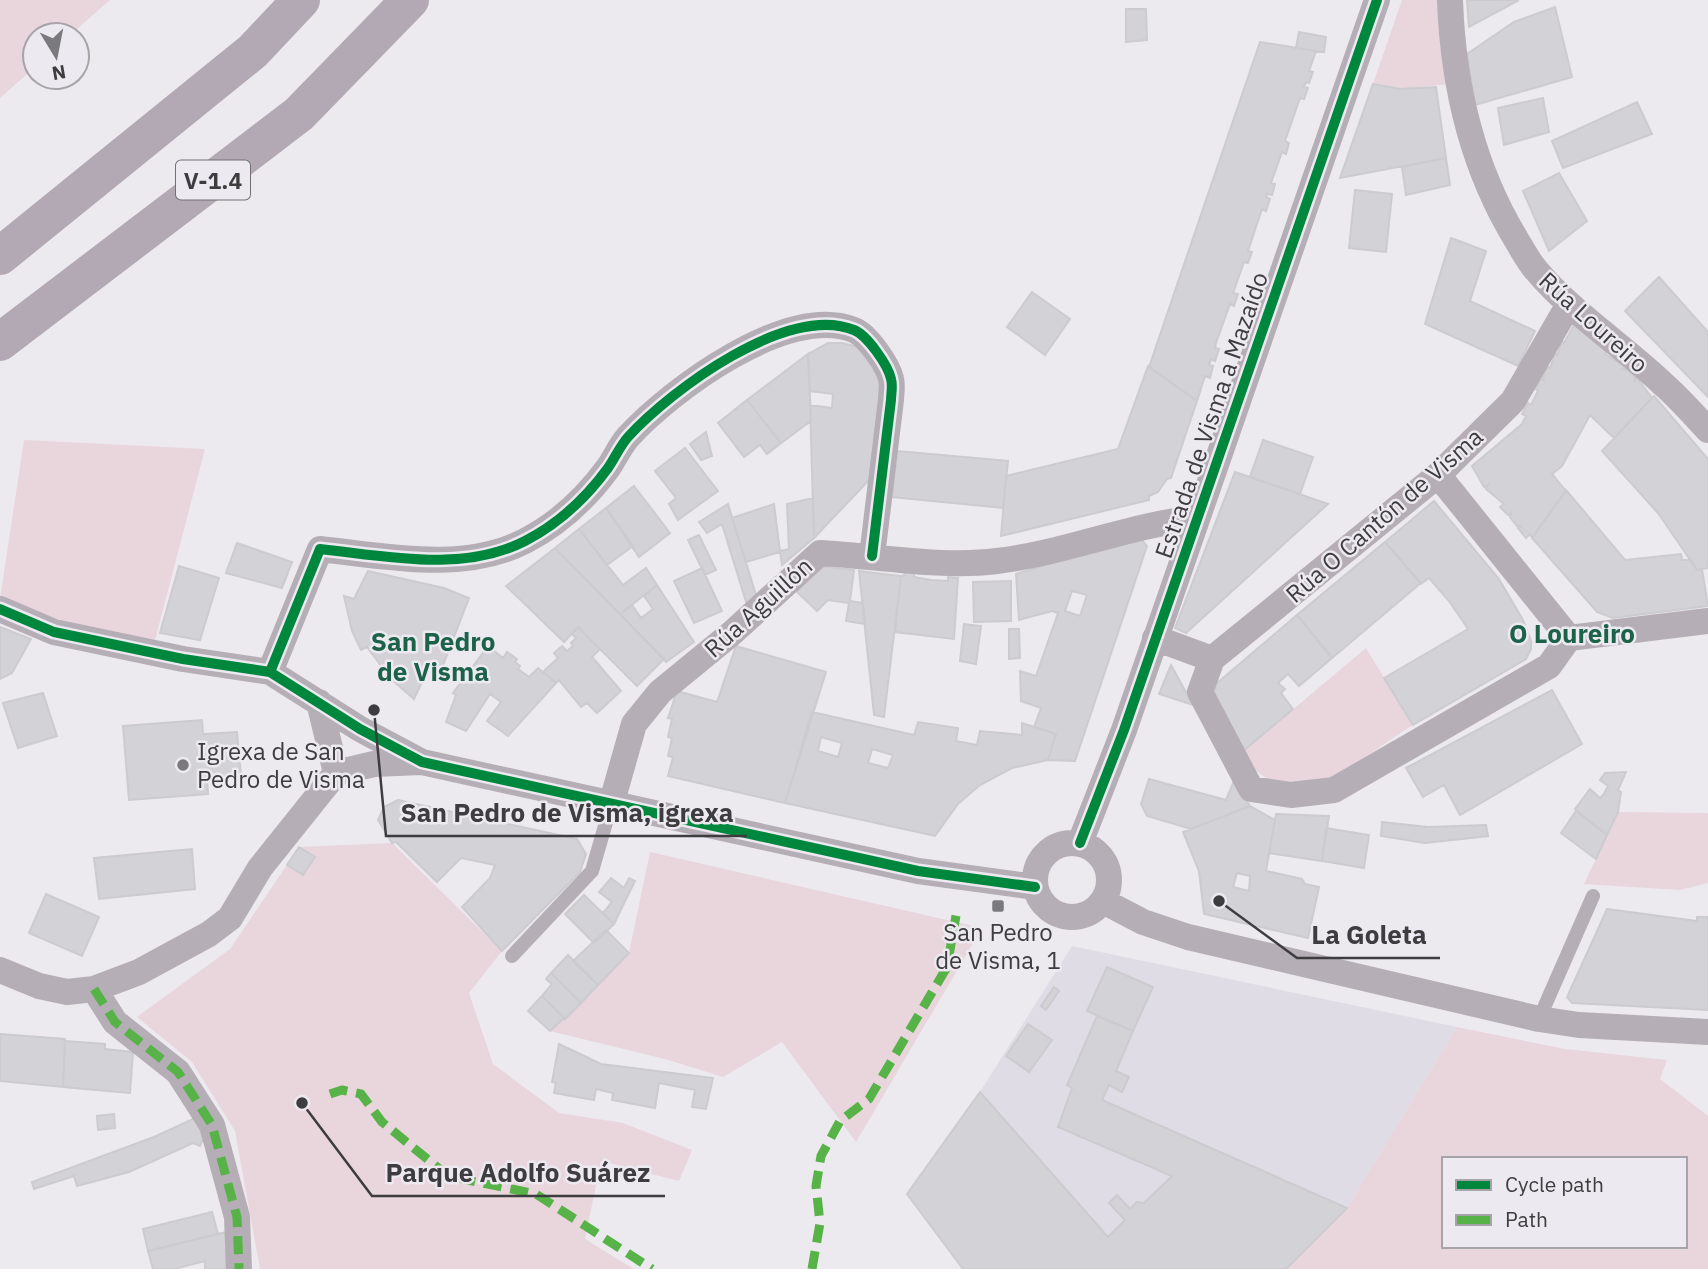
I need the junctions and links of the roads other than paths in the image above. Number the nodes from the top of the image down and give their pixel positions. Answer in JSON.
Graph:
{"nodes":[{"id":1,"x":301,"y":0,"type":"edge"},
{"id":2,"x":410,"y":0,"type":"edge"},
{"id":3,"x":1377,"y":0,"type":"edge"},
{"id":4,"x":1450,"y":0,"type":"edge"},
{"id":5,"x":0,"y":256,"type":"edge"},
{"id":6,"x":1569,"y":304,"type":"junction"},
{"id":7,"x":0,"y":342,"type":"edge"},
{"id":8,"x":1708,"y":430,"type":"edge"},
{"id":9,"x":1438,"y":475,"type":"junction"},
{"id":10,"x":1197,"y":518,"type":"junction"},
{"id":11,"x":872,"y":556,"type":"junction"},
{"id":12,"x":0,"y":609,"type":"edge"},
{"id":13,"x":1708,"y":621,"type":"edge"},
{"id":14,"x":1156,"y":638,"type":"junction"},
{"id":15,"x":1569,"y":638,"type":"junction"},
{"id":16,"x":1212,"y":659,"type":"junction"},
{"id":17,"x":270,"y":672,"type":"junction"},
{"id":18,"x":318,"y":702,"type":"junction"},
{"id":19,"x":422,"y":762,"type":"junction"},
{"id":20,"x":336,"y":773,"type":"junction"},
{"id":21,"x":611,"y":805,"type":"junction"},
{"id":22,"x":1080,"y":843,"type":"junction"},
{"id":23,"x":1035,"y":887,"type":"junction"},
{"id":24,"x":1593,"y":896,"type":"dead end"},
{"id":25,"x":1103,"y":901,"type":"junction"},
{"id":26,"x":512,"y":957,"type":"dead end"},
{"id":27,"x":0,"y":970,"type":"edge"},
{"id":28,"x":94,"y":989,"type":"junction"},
{"id":29,"x":1539,"y":1019,"type":"junction"},
{"id":30,"x":1708,"y":1032,"type":"edge"},
{"id":31,"x":239,"y":1269,"type":"edge"}],
"edges":[{"from":1,"to":5,"type":"highway","number":"V-1.4"},
{"from":2,"to":7,"type":"highway","number":"V-1.4"},
{"from":3,"to":10,"type":"street","name":"Estrada de Visma a Mazaído"},
{"from":4,"to":6,"type":"street","name":"Rúa Loureiro"},
{"from":6,"to":8,"type":"street","name":"Rúa Loureiro"},
{"from":6,"to":9,"type":"street","name":"Rúa O Cantón de Visma"},
{"from":9,"to":15,"type":"street"},
{"from":9,"to":16,"type":"street","name":"Rúa O Cantón de Visma"},
{"from":10,"to":11,"type":"street","name":"Rúa Aguillón"},
{"from":10,"to":14,"type":"street","name":"Estrada de Visma a Mazaído"},
{"from":11,"to":17,"type":"street"},
{"from":11,"to":21,"type":"street","name":"Rúa Aguillón"},
{"from":12,"to":17,"type":"street"},
{"from":13,"to":15,"type":"street"},
{"from":14,"to":16,"type":"street"},
{"from":14,"to":22,"type":"street","name":"Estrada de Visma a Mazaído"},
{"from":15,"to":16,"type":"street"},
{"from":17,"to":18,"type":"street"},
{"from":18,"to":19,"type":"street"},
{"from":18,"to":20,"type":"street"},
{"from":19,"to":20,"type":"street"},
{"from":19,"to":21,"type":"street"},
{"from":20,"to":28,"type":"street"},
{"from":21,"to":23,"type":"street"},
{"from":21,"to":26,"type":"lane"},
{"from":22,"to":23,"type":"street"},
{"from":22,"to":25,"type":"street"},
{"from":23,"to":25,"type":"street"},
{"from":24,"to":29,"type":"lane"},
{"from":25,"to":29,"type":"street"},
{"from":27,"to":28,"type":"street"},
{"from":28,"to":31,"type":"street"},
{"from":29,"to":30,"type":"street"}]}
